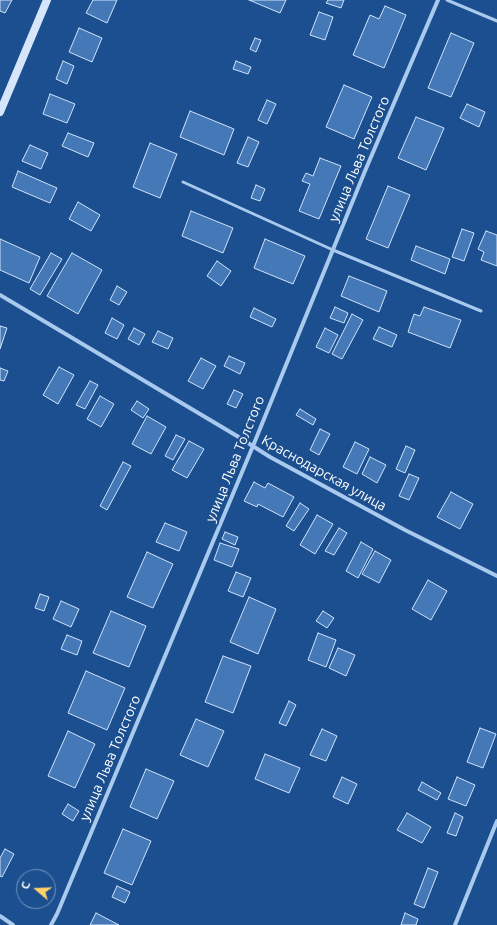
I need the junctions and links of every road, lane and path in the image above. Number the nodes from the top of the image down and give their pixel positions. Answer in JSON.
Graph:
{"nodes":[{"id":1,"x":47,"y":0,"type":"edge"},
{"id":2,"x":438,"y":0,"type":"edge"},
{"id":3,"x":447,"y":0,"type":"edge"},
{"id":4,"x":497,"y":21,"type":"edge"},
{"id":5,"x":0,"y":112,"type":"edge"},
{"id":6,"x":183,"y":182,"type":"dead end"},
{"id":7,"x":333,"y":250,"type":"junction"},
{"id":8,"x":0,"y":295,"type":"edge"},
{"id":9,"x":481,"y":311,"type":"dead end"},
{"id":10,"x":253,"y":446,"type":"junction"},
{"id":11,"x":497,"y":576,"type":"edge"},
{"id":12,"x":497,"y":821,"type":"edge"},
{"id":13,"x":0,"y":916,"type":"edge"},
{"id":14,"x":13,"y":925,"type":"edge"},
{"id":15,"x":51,"y":925,"type":"edge"},
{"id":16,"x":455,"y":925,"type":"edge"}],
"edges":[{"from":1,"to":5,"type":"street"},
{"from":2,"to":7,"type":"street","name":"улица Льва Толстого"},
{"from":3,"to":4,"type":"lane"},
{"from":6,"to":7,"type":"lane"},
{"from":7,"to":9,"type":"lane"},
{"from":7,"to":10,"type":"street","name":"улица Льва Толстого"},
{"from":8,"to":10,"type":"street","name":"Краснодарская улица"},
{"from":10,"to":11,"type":"street","name":"Краснодарская улица"},
{"from":10,"to":15,"type":"street","name":"улица Льва Толстого"},
{"from":12,"to":16,"type":"street"},
{"from":13,"to":14,"type":"street"}]}
